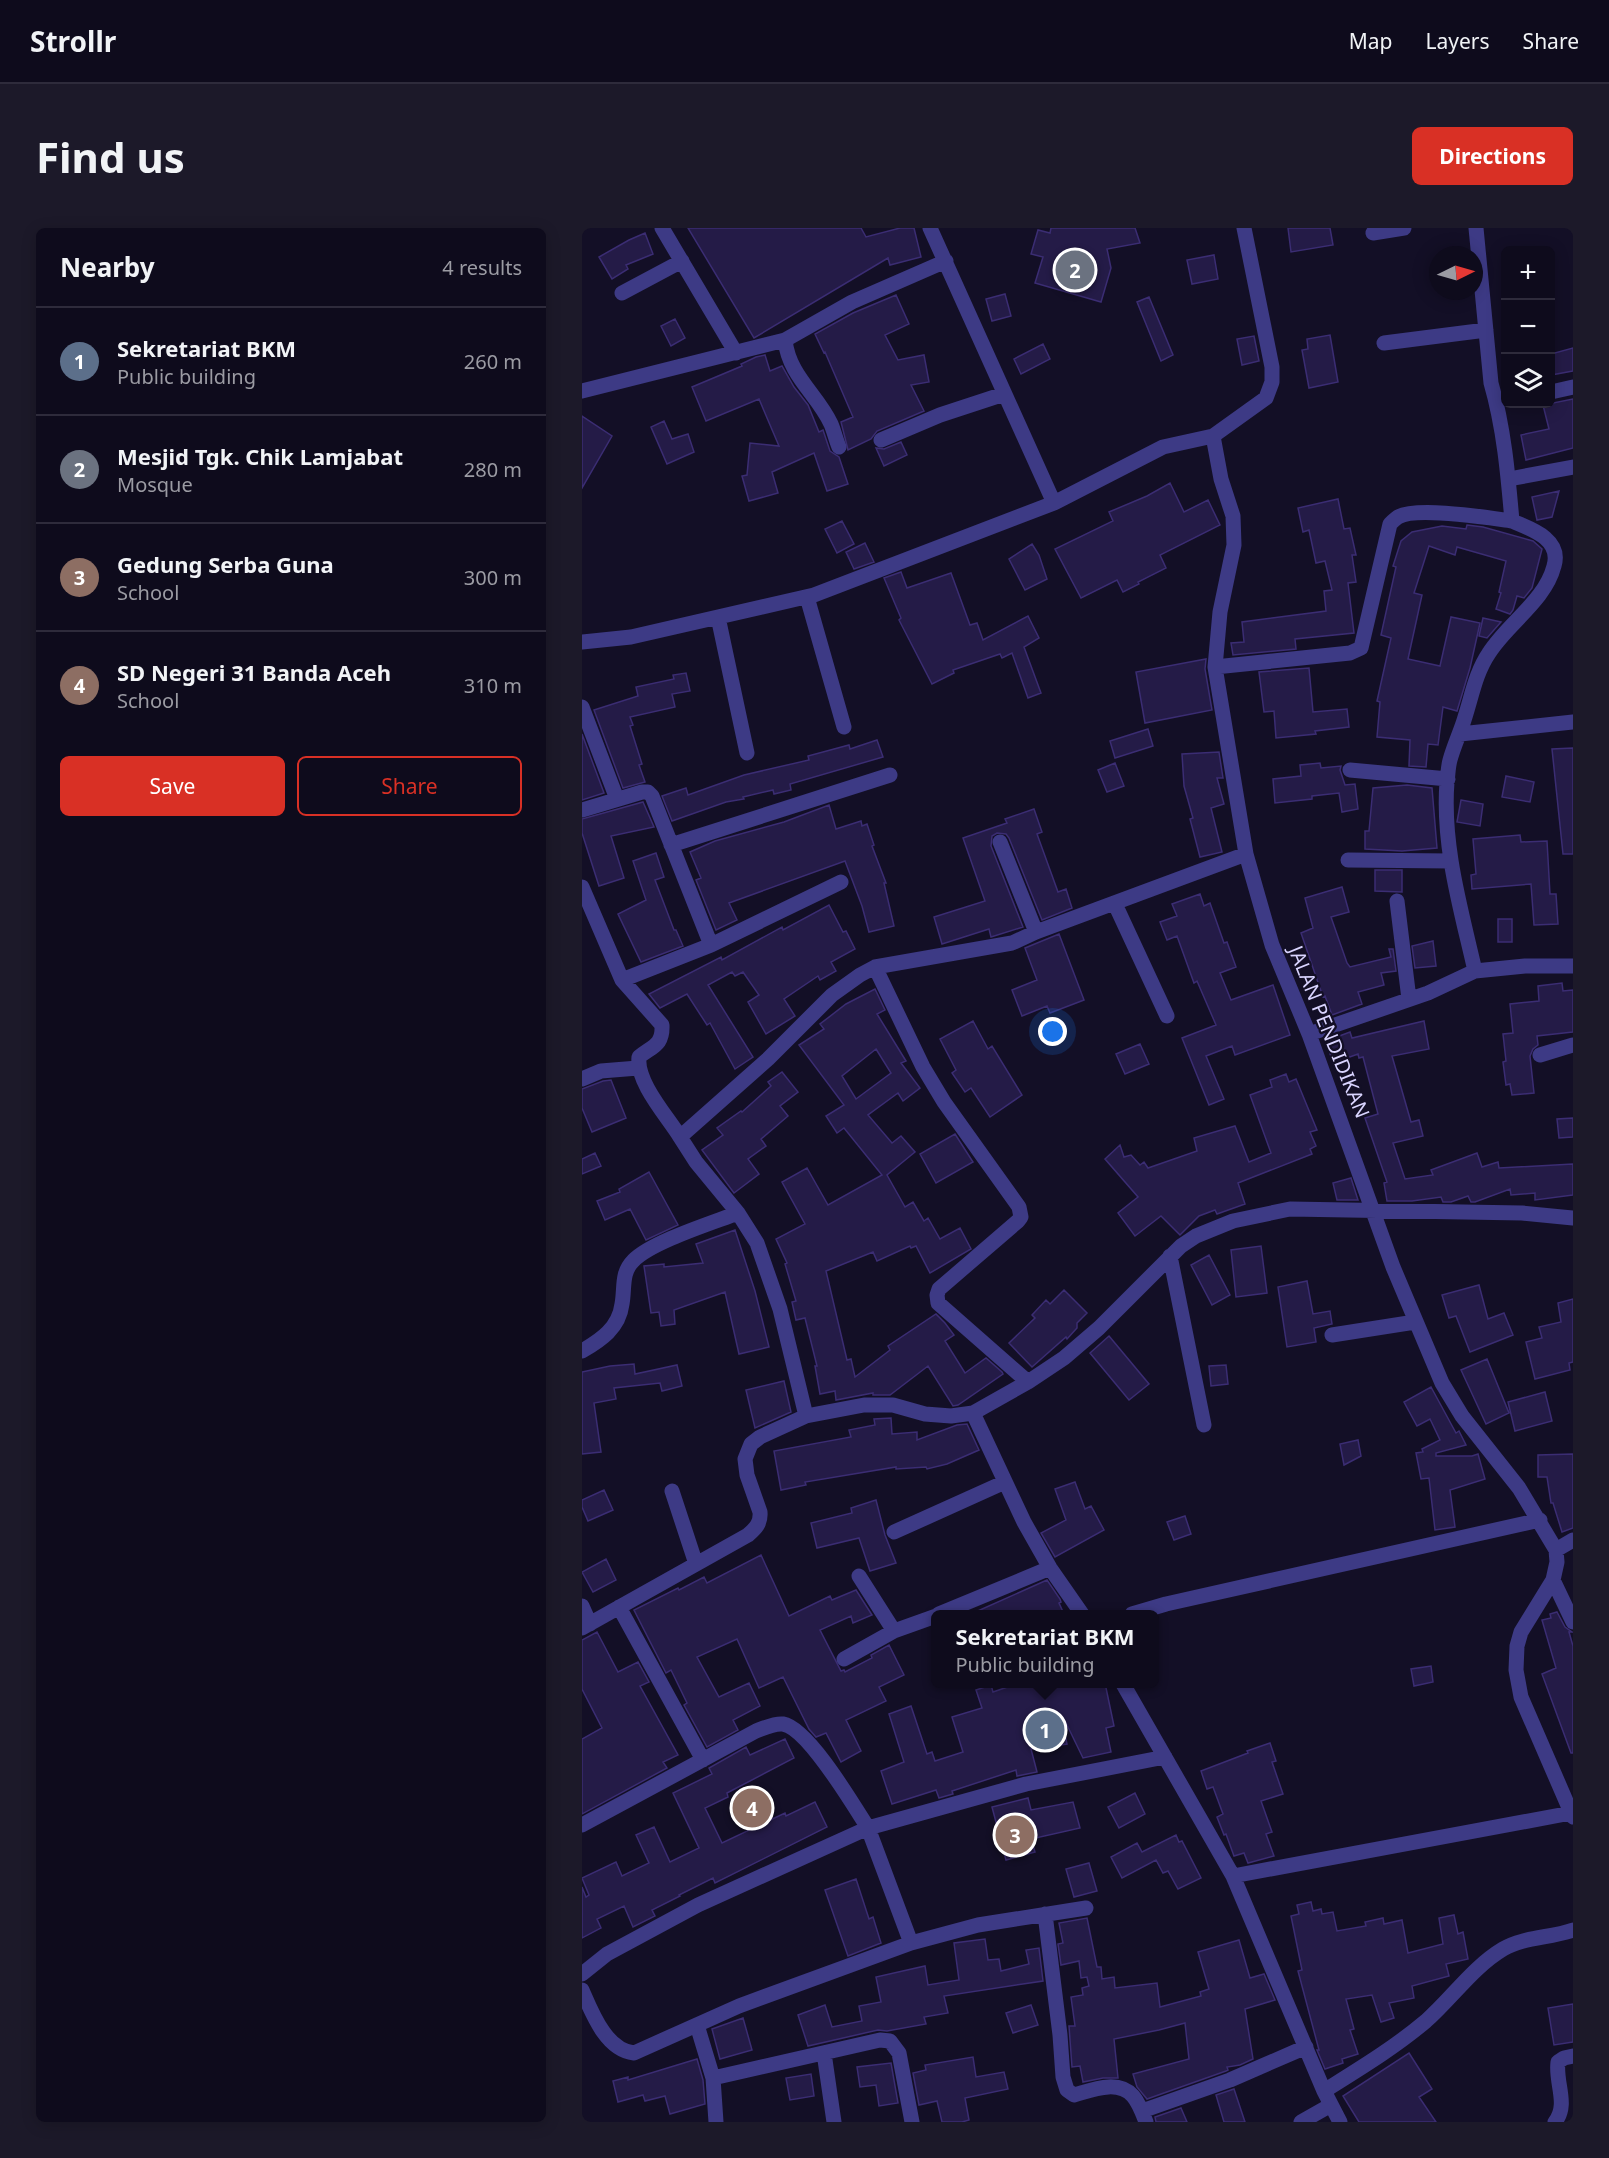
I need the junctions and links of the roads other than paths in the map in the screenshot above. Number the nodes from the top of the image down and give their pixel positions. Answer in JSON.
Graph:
{"nodes":[{"id":1,"x":662,"y":228,"type":"edge"},
{"id":2,"x":930,"y":228,"type":"edge"},
{"id":3,"x":1244,"y":228,"type":"edge"},
{"id":4,"x":1404,"y":228,"type":"edge"},
{"id":5,"x":1476,"y":228,"type":"edge"},
{"id":6,"x":1373,"y":233,"type":"dead end"},
{"id":7,"x":682,"y":261,"type":"junction"},
{"id":8,"x":946,"y":261,"type":"junction"},
{"id":9,"x":622,"y":293,"type":"dead end"},
{"id":10,"x":1486,"y":330,"type":"junction"},
{"id":11,"x":785,"y":340,"type":"junction"},
{"id":12,"x":1384,"y":343,"type":"dead end"},
{"id":13,"x":736,"y":353,"type":"junction"},
{"id":14,"x":1573,"y":387,"type":"edge"},
{"id":15,"x":582,"y":391,"type":"edge"},
{"id":16,"x":1555,"y":391,"type":"edge"},
{"id":17,"x":1004,"y":394,"type":"junction"},
{"id":18,"x":1501,"y":402,"type":"edge"},
{"id":19,"x":1502,"y":408,"type":"edge"},
{"id":20,"x":1213,"y":436,"type":"junction"},
{"id":21,"x":880,"y":440,"type":"dead end"},
{"id":22,"x":839,"y":447,"type":"dead end"},
{"id":23,"x":1573,"y":467,"type":"edge"},
{"id":24,"x":1509,"y":479,"type":"junction"},
{"id":25,"x":1054,"y":503,"type":"junction"},
{"id":26,"x":1512,"y":521,"type":"junction"},
{"id":27,"x":807,"y":597,"type":"junction"},
{"id":28,"x":718,"y":617,"type":"junction"},
{"id":29,"x":582,"y":642,"type":"edge"},
{"id":30,"x":1215,"y":667,"type":"junction"},
{"id":31,"x":582,"y":706,"type":"edge"},
{"id":32,"x":1573,"y":722,"type":"edge"},
{"id":33,"x":844,"y":727,"type":"dead end"},
{"id":34,"x":1460,"y":734,"type":"junction"},
{"id":35,"x":747,"y":753,"type":"dead end"},
{"id":36,"x":1350,"y":770,"type":"dead end"},
{"id":37,"x":890,"y":775,"type":"dead end"},
{"id":38,"x":1448,"y":779,"type":"junction"},
{"id":39,"x":617,"y":800,"type":"junction"},
{"id":40,"x":582,"y":810,"type":"edge"},
{"id":41,"x":1000,"y":842,"type":"dead end"},
{"id":42,"x":671,"y":845,"type":"junction"},
{"id":43,"x":1246,"y":854,"type":"junction"},
{"id":44,"x":1348,"y":860,"type":"dead end"},
{"id":45,"x":1451,"y":861,"type":"junction"},
{"id":46,"x":841,"y":882,"type":"dead end"},
{"id":47,"x":582,"y":886,"type":"edge"},
{"id":48,"x":1397,"y":901,"type":"dead end"},
{"id":49,"x":1114,"y":904,"type":"junction"},
{"id":50,"x":1036,"y":932,"type":"junction"},
{"id":51,"x":711,"y":945,"type":"junction"},
{"id":52,"x":1573,"y":966,"type":"edge"},
{"id":53,"x":875,"y":967,"type":"junction"},
{"id":54,"x":1475,"y":971,"type":"junction"},
{"id":55,"x":622,"y":980,"type":"junction"},
{"id":56,"x":1409,"y":999,"type":"junction"},
{"id":57,"x":1167,"y":1016,"type":"dead end"},
{"id":58,"x":1310,"y":1035,"type":"junction"},
{"id":59,"x":1573,"y":1046,"type":"edge"},
{"id":60,"x":1540,"y":1055,"type":"dead end"},
{"id":61,"x":638,"y":1068,"type":"junction"},
{"id":62,"x":582,"y":1078,"type":"edge"},
{"id":63,"x":680,"y":1137,"type":"junction"},
{"id":64,"x":1374,"y":1212,"type":"junction"},
{"id":65,"x":738,"y":1213,"type":"junction"},
{"id":66,"x":1573,"y":1218,"type":"edge"},
{"id":67,"x":1170,"y":1256,"type":"junction"},
{"id":68,"x":1415,"y":1322,"type":"junction"},
{"id":69,"x":1332,"y":1335,"type":"dead end"},
{"id":70,"x":582,"y":1351,"type":"edge"},
{"id":71,"x":1028,"y":1382,"type":"junction"},
{"id":72,"x":973,"y":1413,"type":"junction"},
{"id":73,"x":806,"y":1416,"type":"junction"},
{"id":74,"x":1204,"y":1425,"type":"dead end"},
{"id":75,"x":1005,"y":1482,"type":"junction"},
{"id":76,"x":672,"y":1491,"type":"dead end"},
{"id":77,"x":1540,"y":1520,"type":"junction"},
{"id":78,"x":894,"y":1532,"type":"dead end"},
{"id":79,"x":1573,"y":1540,"type":"edge"},
{"id":80,"x":1556,"y":1550,"type":"junction"},
{"id":81,"x":696,"y":1564,"type":"junction"},
{"id":82,"x":1050,"y":1568,"type":"junction"},
{"id":83,"x":859,"y":1576,"type":"dead end"},
{"id":84,"x":1553,"y":1580,"type":"junction"},
{"id":85,"x":582,"y":1606,"type":"edge"},
{"id":86,"x":619,"y":1607,"type":"junction"},
{"id":87,"x":949,"y":1610,"type":"edge"},
{"id":88,"x":1079,"y":1610,"type":"edge"},
{"id":89,"x":1146,"y":1610,"type":"edge"},
{"id":90,"x":931,"y":1617,"type":"edge"},
{"id":91,"x":1573,"y":1622,"type":"edge"},
{"id":92,"x":586,"y":1626,"type":"edge"},
{"id":93,"x":894,"y":1631,"type":"junction"},
{"id":94,"x":844,"y":1659,"type":"dead end"},
{"id":95,"x":1127,"y":1688,"type":"edge"},
{"id":96,"x":1165,"y":1757,"type":"junction"},
{"id":97,"x":703,"y":1760,"type":"junction"},
{"id":98,"x":1572,"y":1815,"type":"edge"},
{"id":99,"x":582,"y":1826,"type":"edge"},
{"id":100,"x":868,"y":1828,"type":"junction"},
{"id":101,"x":1233,"y":1876,"type":"junction"},
{"id":102,"x":1086,"y":1908,"type":"dead end"},
{"id":103,"x":1045,"y":1914,"type":"junction"},
{"id":104,"x":1573,"y":1930,"type":"edge"},
{"id":105,"x":911,"y":1943,"type":"junction"},
{"id":106,"x":582,"y":1974,"type":"edge"},
{"id":107,"x":582,"y":1990,"type":"edge"},
{"id":108,"x":697,"y":2025,"type":"junction"},
{"id":109,"x":1306,"y":2047,"type":"junction"},
{"id":110,"x":824,"y":2054,"type":"junction"},
{"id":111,"x":1573,"y":2056,"type":"edge"},
{"id":112,"x":713,"y":2078,"type":"junction"},
{"id":113,"x":1327,"y":2098,"type":"junction"},
{"id":114,"x":1144,"y":2117,"type":"edge"},
{"id":115,"x":716,"y":2122,"type":"edge"},
{"id":116,"x":834,"y":2122,"type":"edge"},
{"id":117,"x":912,"y":2122,"type":"edge"},
{"id":118,"x":1301,"y":2122,"type":"edge"},
{"id":119,"x":1340,"y":2122,"type":"edge"},
{"id":120,"x":1555,"y":2122,"type":"edge"}],
"edges":[{"from":1,"to":7,"type":"street"},
{"from":2,"to":8,"type":"street"},
{"from":3,"to":20,"type":"street"},
{"from":4,"to":6,"type":"street"},
{"from":5,"to":10,"type":"street"},
{"from":7,"to":9,"type":"street"},
{"from":7,"to":13,"type":"street"},
{"from":8,"to":11,"type":"street"},
{"from":8,"to":17,"type":"street"},
{"from":10,"to":12,"type":"street"},
{"from":10,"to":18,"type":"street"},
{"from":11,"to":13,"type":"street"},
{"from":11,"to":22,"type":"street"},
{"from":13,"to":15,"type":"street"},
{"from":14,"to":16,"type":"street"},
{"from":17,"to":21,"type":"street"},
{"from":17,"to":25,"type":"street"},
{"from":19,"to":24,"type":"street"},
{"from":20,"to":25,"type":"street"},
{"from":20,"to":30,"type":"street","name":"JALAN PENDIDIKAN"},
{"from":23,"to":24,"type":"street"},
{"from":24,"to":26,"type":"street"},
{"from":25,"to":27,"type":"street"},
{"from":26,"to":30,"type":"street"},
{"from":26,"to":34,"type":"street"},
{"from":27,"to":28,"type":"street"},
{"from":27,"to":33,"type":"street"},
{"from":28,"to":29,"type":"street"},
{"from":28,"to":35,"type":"street"},
{"from":30,"to":43,"type":"street","name":"JALAN PENDIDIKAN"},
{"from":31,"to":39,"type":"street"},
{"from":32,"to":34,"type":"street"},
{"from":34,"to":38,"type":"street"},
{"from":36,"to":38,"type":"street"},
{"from":37,"to":42,"type":"street"},
{"from":38,"to":45,"type":"street"},
{"from":39,"to":40,"type":"street"},
{"from":39,"to":42,"type":"street"},
{"from":41,"to":50,"type":"street"},
{"from":42,"to":51,"type":"street"},
{"from":43,"to":49,"type":"street"},
{"from":43,"to":58,"type":"street","name":"JALAN PENDIDIKAN"},
{"from":44,"to":45,"type":"street"},
{"from":45,"to":54,"type":"street"},
{"from":46,"to":51,"type":"street"},
{"from":47,"to":55,"type":"street"},
{"from":48,"to":56,"type":"street"},
{"from":49,"to":50,"type":"street"},
{"from":49,"to":57,"type":"street"},
{"from":50,"to":53,"type":"street"},
{"from":51,"to":55,"type":"street"},
{"from":52,"to":54,"type":"street"},
{"from":53,"to":63,"type":"street"},
{"from":53,"to":71,"type":"street"},
{"from":54,"to":56,"type":"street"},
{"from":55,"to":61,"type":"street"},
{"from":56,"to":58,"type":"street"},
{"from":58,"to":64,"type":"street","name":"JALAN PENDIDIKAN"},
{"from":59,"to":60,"type":"street"},
{"from":61,"to":62,"type":"street"},
{"from":61,"to":63,"type":"street"},
{"from":63,"to":65,"type":"street"},
{"from":64,"to":66,"type":"street"},
{"from":64,"to":67,"type":"street"},
{"from":64,"to":68,"type":"street","name":"JALAN PENDIDIKAN"},
{"from":65,"to":70,"type":"street"},
{"from":65,"to":73,"type":"street"},
{"from":67,"to":71,"type":"street"},
{"from":67,"to":74,"type":"street"},
{"from":68,"to":69,"type":"street"},
{"from":68,"to":77,"type":"street","name":"JALAN PENDIDIKAN"},
{"from":71,"to":72,"type":"street"},
{"from":72,"to":73,"type":"street"},
{"from":72,"to":75,"type":"street"},
{"from":73,"to":81,"type":"street"},
{"from":75,"to":78,"type":"street"},
{"from":75,"to":82,"type":"street"},
{"from":76,"to":81,"type":"street"},
{"from":77,"to":80,"type":"street","name":"JALAN PENDIDIKAN"},
{"from":77,"to":89,"type":"street"},
{"from":79,"to":80,"type":"street"},
{"from":80,"to":84,"type":"street"},
{"from":81,"to":86,"type":"street"},
{"from":82,"to":87,"type":"street"},
{"from":82,"to":88,"type":"street"},
{"from":83,"to":93,"type":"street"},
{"from":84,"to":91,"type":"street"},
{"from":84,"to":98,"type":"street"},
{"from":85,"to":92,"type":"street"},
{"from":86,"to":92,"type":"street"},
{"from":86,"to":97,"type":"street"},
{"from":90,"to":93,"type":"street"},
{"from":93,"to":94,"type":"street"},
{"from":95,"to":96,"type":"street"},
{"from":96,"to":100,"type":"street"},
{"from":96,"to":101,"type":"street"},
{"from":97,"to":99,"type":"street"},
{"from":97,"to":100,"type":"street"},
{"from":98,"to":101,"type":"street"},
{"from":100,"to":105,"type":"street"},
{"from":100,"to":106,"type":"street"},
{"from":101,"to":109,"type":"street"},
{"from":102,"to":103,"type":"street"},
{"from":103,"to":105,"type":"street"},
{"from":103,"to":114,"type":"street"},
{"from":104,"to":113,"type":"street"},
{"from":105,"to":108,"type":"street"},
{"from":107,"to":108,"type":"street"},
{"from":108,"to":112,"type":"street"},
{"from":109,"to":113,"type":"street"},
{"from":109,"to":114,"type":"street"},
{"from":110,"to":112,"type":"street"},
{"from":110,"to":116,"type":"street"},
{"from":110,"to":117,"type":"street"},
{"from":111,"to":120,"type":"street"},
{"from":112,"to":115,"type":"street"},
{"from":113,"to":118,"type":"street"},
{"from":113,"to":119,"type":"street"}]}
